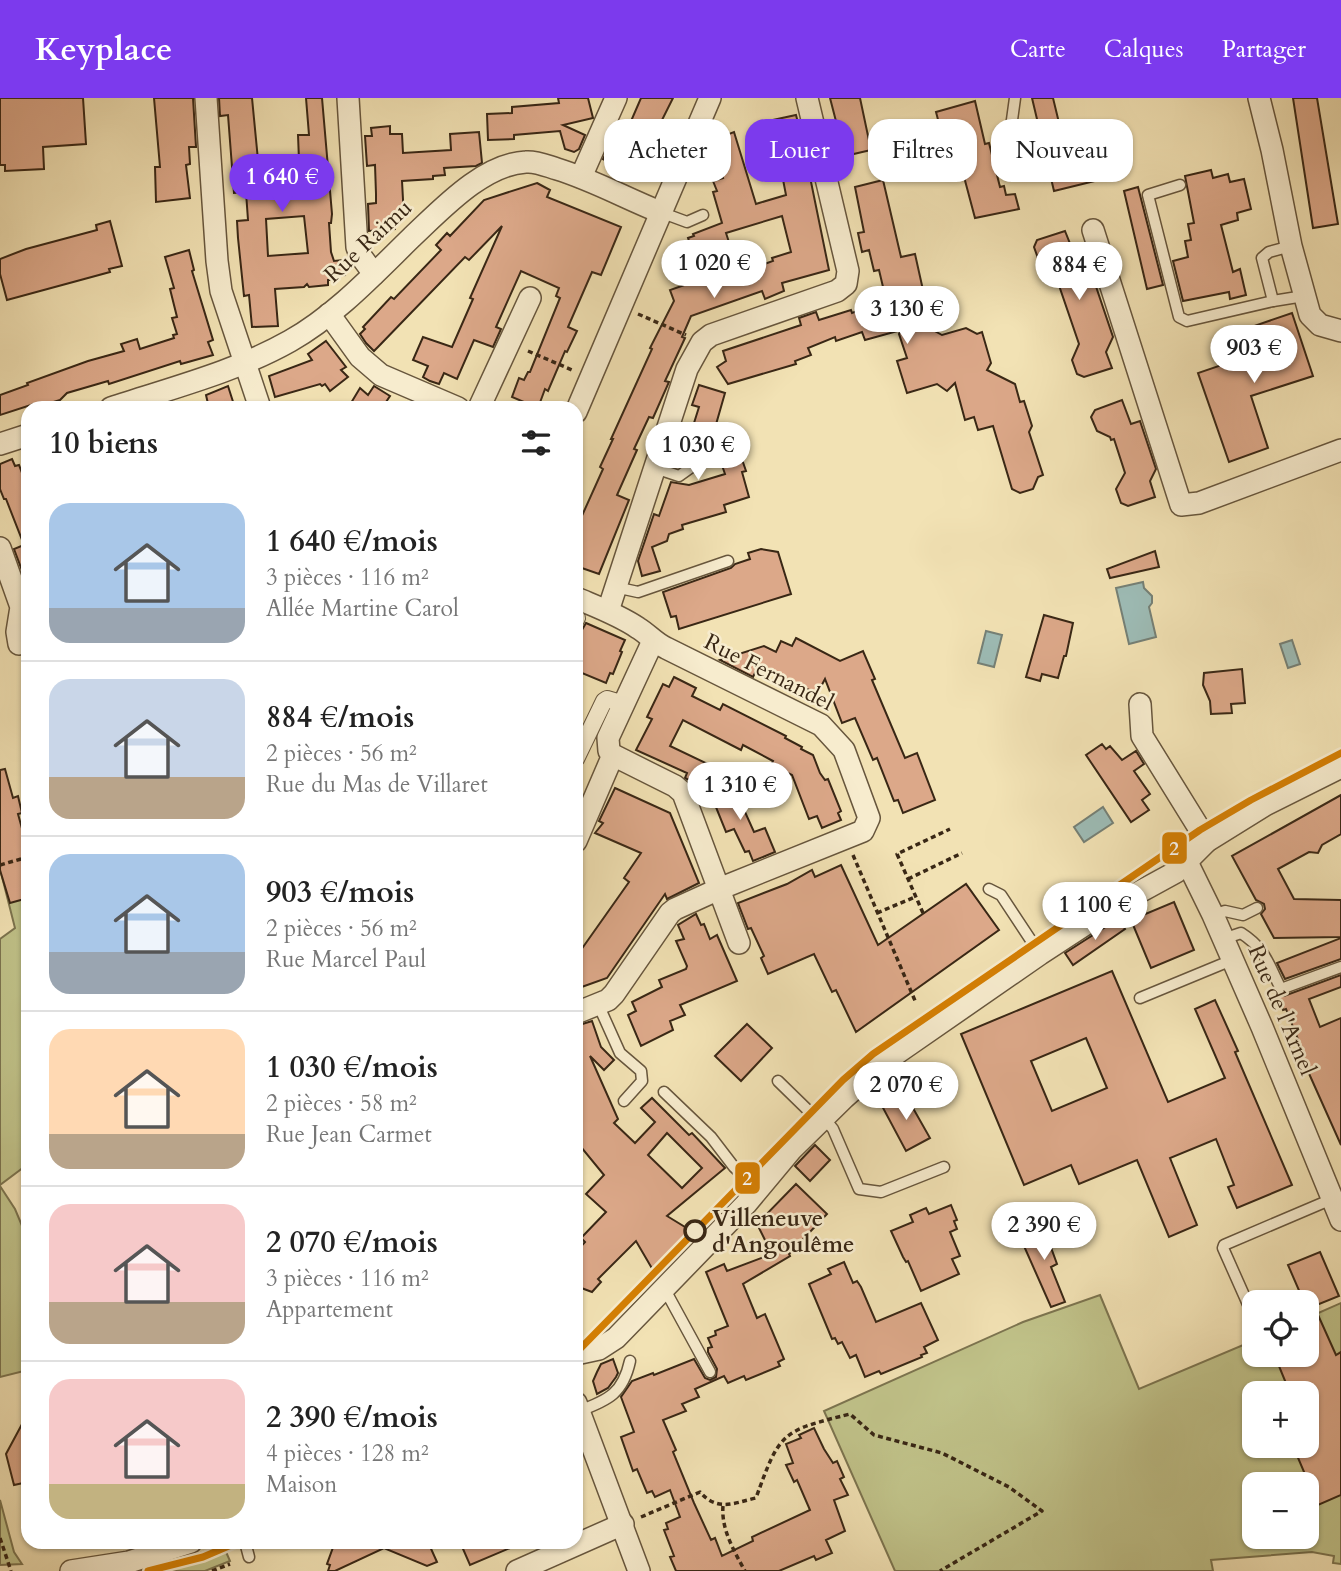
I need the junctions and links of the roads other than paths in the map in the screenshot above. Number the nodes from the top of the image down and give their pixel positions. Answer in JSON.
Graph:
{"nodes":[{"id":1,"x":206,"y":98,"type":"edge"},
{"id":2,"x":348,"y":98,"type":"edge"},
{"id":3,"x":616,"y":98,"type":"edge"},
{"id":4,"x":710,"y":98,"type":"edge"},
{"id":5,"x":807,"y":98,"type":"edge"},
{"id":6,"x":1015,"y":98,"type":"edge"},
{"id":7,"x":1259,"y":98,"type":"edge"},
{"id":8,"x":1012,"y":119,"type":"edge"},
{"id":9,"x":581,"y":177,"type":"junction"},
{"id":10,"x":1180,"y":185,"type":"dead end"},
{"id":11,"x":660,"y":212,"type":"junction"},
{"id":12,"x":703,"y":215,"type":"dead end"},
{"id":13,"x":1093,"y":230,"type":"dead end"},
{"id":14,"x":1291,"y":246,"type":"junction"},
{"id":15,"x":374,"y":274,"type":"junction"},
{"id":16,"x":1304,"y":296,"type":"junction"},
{"id":17,"x":530,"y":298,"type":"dead end"},
{"id":18,"x":1273,"y":300,"type":"junction"},
{"id":19,"x":328,"y":314,"type":"junction"},
{"id":20,"x":1341,"y":331,"type":"edge"},
{"id":21,"x":246,"y":363,"type":"junction"},
{"id":22,"x":132,"y":401,"type":"edge"},
{"id":23,"x":258,"y":401,"type":"edge"},
{"id":24,"x":442,"y":401,"type":"edge"},
{"id":25,"x":482,"y":401,"type":"edge"},
{"id":26,"x":581,"y":401,"type":"edge"},
{"id":27,"x":21,"y":437,"type":"edge"},
{"id":28,"x":0,"y":444,"type":"edge"},
{"id":29,"x":1341,"y":450,"type":"edge"},
{"id":30,"x":693,"y":466,"type":"dead end"},
{"id":31,"x":655,"y":468,"type":"junction"},
{"id":32,"x":0,"y":548,"type":"edge"},
{"id":33,"x":728,"y":561,"type":"dead end"},
{"id":34,"x":614,"y":587,"type":"junction"},
{"id":35,"x":608,"y":611,"type":"junction"},
{"id":36,"x":583,"y":612,"type":"edge"},
{"id":37,"x":653,"y":641,"type":"junction"},
{"id":38,"x":16,"y":643,"type":"edge"},
{"id":39,"x":624,"y":704,"type":"junction"},
{"id":40,"x":1140,"y":704,"type":"dead end"},
{"id":41,"x":583,"y":744,"type":"edge"},
{"id":42,"x":614,"y":755,"type":"junction"},
{"id":43,"x":1341,"y":767,"type":"edge"},
{"id":44,"x":583,"y":825,"type":"edge"},
{"id":45,"x":1207,"y":841,"type":"junction"},
{"id":46,"x":1187,"y":862,"type":"junction"},
{"id":47,"x":719,"y":889,"type":"junction"},
{"id":48,"x":989,"y":889,"type":"dead end"},
{"id":49,"x":1257,"y":908,"type":"dead end"},
{"id":50,"x":1213,"y":915,"type":"junction"},
{"id":51,"x":1223,"y":939,"type":"junction"},
{"id":52,"x":739,"y":943,"type":"dead end"},
{"id":53,"x":1040,"y":954,"type":"junction"},
{"id":54,"x":1232,"y":960,"type":"junction"},
{"id":55,"x":1341,"y":967,"type":"edge"},
{"id":56,"x":1140,"y":998,"type":"dead end"},
{"id":57,"x":598,"y":1004,"type":"junction"},
{"id":58,"x":583,"y":1010,"type":"edge"},
{"id":59,"x":778,"y":1081,"type":"dead end"},
{"id":60,"x":664,"y":1092,"type":"dead end"},
{"id":61,"x":624,"y":1101,"type":"dead end"},
{"id":62,"x":822,"y":1120,"type":"junction"},
{"id":63,"x":944,"y":1167,"type":"dead end"},
{"id":64,"x":757,"y":1189,"type":"junction"},
{"id":65,"x":1332,"y":1199,"type":"junction"},
{"id":66,"x":1341,"y":1220,"type":"edge"},
{"id":67,"x":662,"y":1290,"type":"junction"},
{"id":68,"x":1242,"y":1291,"type":"edge"},
{"id":69,"x":583,"y":1352,"type":"edge"},
{"id":70,"x":630,"y":1361,"type":"dead end"},
{"id":71,"x":710,"y":1372,"type":"dead end"},
{"id":72,"x":583,"y":1406,"type":"edge"},
{"id":73,"x":583,"y":1422,"type":"edge"},
{"id":74,"x":623,"y":1524,"type":"junction"},
{"id":75,"x":583,"y":1537,"type":"edge"},
{"id":76,"x":169,"y":1549,"type":"edge"},
{"id":77,"x":246,"y":1549,"type":"edge"},
{"id":78,"x":559,"y":1549,"type":"edge"},
{"id":79,"x":249,"y":1557,"type":"dead end"},
{"id":80,"x":71,"y":1571,"type":"edge"},
{"id":81,"x":517,"y":1571,"type":"edge"},
{"id":82,"x":639,"y":1571,"type":"edge"}],
"edges":[{"from":1,"to":21,"type":"street"},
{"from":2,"to":15,"type":"street"},
{"from":3,"to":9,"type":"street"},
{"from":4,"to":11,"type":"street"},
{"from":5,"to":31,"type":"street"},
{"from":6,"to":8,"type":"lane"},
{"from":7,"to":14,"type":"street"},
{"from":9,"to":11,"type":"street","name":"Rue Raimu"},
{"from":9,"to":15,"type":"street","name":"Rue Raimu"},
{"from":10,"to":18,"type":"lane"},
{"from":11,"to":12,"type":"lane"},
{"from":11,"to":26,"type":"street"},
{"from":13,"to":29,"type":"street"},
{"from":14,"to":16,"type":"street"},
{"from":14,"to":18,"type":"lane"},
{"from":15,"to":19,"type":"street","name":"Rue Raimu"},
{"from":16,"to":18,"type":"lane"},
{"from":16,"to":20,"type":"street"},
{"from":17,"to":25,"type":"street"},
{"from":19,"to":21,"type":"street","name":"Rue Raimu"},
{"from":19,"to":24,"type":"street"},
{"from":21,"to":22,"type":"street","name":"Rue Raimu"},
{"from":21,"to":23,"type":"street"},
{"from":27,"to":28,"type":"street"},
{"from":30,"to":31,"type":"lane"},
{"from":31,"to":34,"type":"street"},
{"from":32,"to":38,"type":"street"},
{"from":33,"to":34,"type":"lane"},
{"from":34,"to":35,"type":"street"},
{"from":35,"to":36,"type":"street","name":"Rue Fernandel"},
{"from":35,"to":37,"type":"street","name":"Rue Fernandel"},
{"from":37,"to":39,"type":"street"},
{"from":37,"to":47,"type":"street","name":"Rue Fernandel"},
{"from":39,"to":41,"type":"street"},
{"from":39,"to":42,"type":"street"},
{"from":40,"to":45,"type":"street"},
{"from":42,"to":44,"type":"street"},
{"from":42,"to":47,"type":"street"},
{"from":43,"to":45,"type":"street"},
{"from":45,"to":46,"type":"street"},
{"from":46,"to":50,"type":"street","name":"Rue de l'Arnel"},
{"from":46,"to":53,"type":"street"},
{"from":47,"to":52,"type":"street"},
{"from":47,"to":57,"type":"street","name":"Rue Fernandel"},
{"from":48,"to":53,"type":"lane"},
{"from":49,"to":50,"type":"lane"},
{"from":50,"to":51,"type":"street","name":"Rue de l'Arnel"},
{"from":51,"to":54,"type":"street","name":"Rue de l'Arnel"},
{"from":51,"to":55,"type":"lane"},
{"from":53,"to":62,"type":"street"},
{"from":54,"to":56,"type":"lane"},
{"from":54,"to":65,"type":"street","name":"Rue de l'Arnel"},
{"from":57,"to":58,"type":"street","name":"Rue Fernandel"},
{"from":57,"to":61,"type":"lane"},
{"from":59,"to":62,"type":"lane"},
{"from":60,"to":64,"type":"lane"},
{"from":62,"to":63,"type":"lane"},
{"from":62,"to":64,"type":"street"},
{"from":64,"to":67,"type":"street"},
{"from":65,"to":66,"type":"street","name":"Rue de l'Arnel"},
{"from":65,"to":68,"type":"lane"},
{"from":67,"to":69,"type":"street"},
{"from":67,"to":71,"type":"lane"},
{"from":70,"to":72,"type":"lane"},
{"from":73,"to":74,"type":"street"},
{"from":74,"to":75,"type":"street"},
{"from":74,"to":82,"type":"street"},
{"from":76,"to":80,"type":"street"},
{"from":77,"to":79,"type":"lane"},
{"from":78,"to":81,"type":"street"}]}
